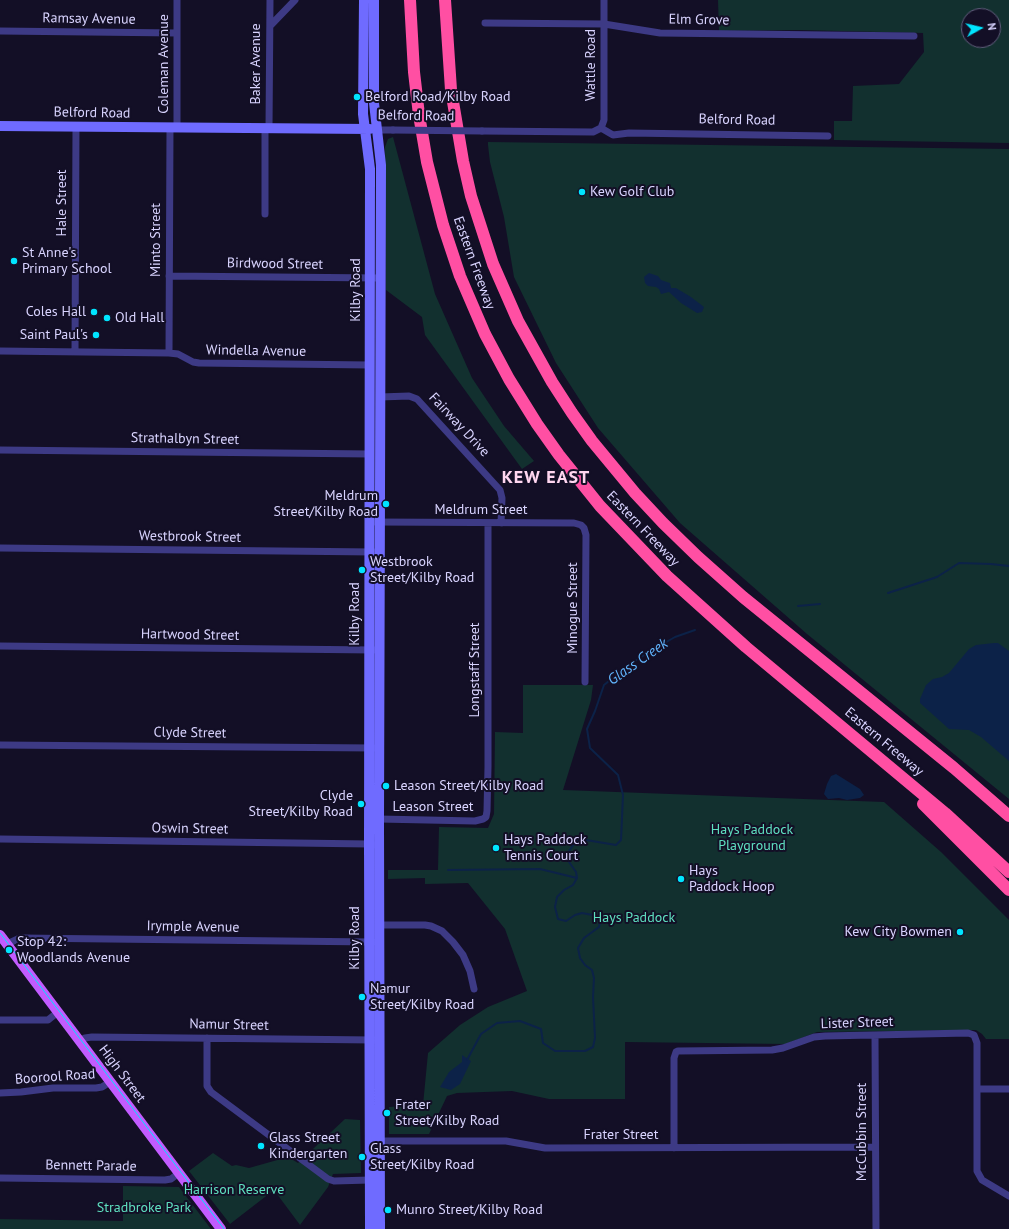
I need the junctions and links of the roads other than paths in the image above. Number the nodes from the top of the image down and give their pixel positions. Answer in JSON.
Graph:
{"nodes":[{"id":1,"x":177,"y":0,"type":"edge"},
{"id":2,"x":270,"y":0,"type":"edge"},
{"id":3,"x":294,"y":0,"type":"edge"},
{"id":4,"x":364,"y":0,"type":"edge"},
{"id":5,"x":374,"y":0,"type":"edge"},
{"id":6,"x":410,"y":0,"type":"edge"},
{"id":7,"x":445,"y":0,"type":"edge"},
{"id":8,"x":604,"y":0,"type":"edge"},
{"id":9,"x":364,"y":21,"type":"junction"},
{"id":10,"x":374,"y":21,"type":"junction"},
{"id":11,"x":485,"y":23,"type":"dead end"},
{"id":12,"x":604,"y":24,"type":"junction"},
{"id":13,"x":270,"y":26,"type":"junction"},
{"id":14,"x":0,"y":31,"type":"edge"},
{"id":15,"x":177,"y":33,"type":"junction"},
{"id":16,"x":914,"y":36,"type":"dead end"},
{"id":17,"x":0,"y":126,"type":"edge"},
{"id":18,"x":76,"y":126,"type":"junction"},
{"id":19,"x":173,"y":128,"type":"junction"},
{"id":20,"x":267,"y":128,"type":"junction"},
{"id":21,"x":601,"y":128,"type":"junction"},
{"id":22,"x":365,"y":129,"type":"junction"},
{"id":23,"x":376,"y":130,"type":"junction"},
{"id":24,"x":828,"y":136,"type":"dead end"},
{"id":25,"x":265,"y":214,"type":"dead end"},
{"id":26,"x":169,"y":276,"type":"junction"},
{"id":27,"x":370,"y":278,"type":"junction"},
{"id":28,"x":380,"y":278,"type":"junction"},
{"id":29,"x":0,"y":352,"type":"edge"},
{"id":30,"x":75,"y":352,"type":"junction"},
{"id":31,"x":169,"y":353,"type":"junction"},
{"id":32,"x":370,"y":365,"type":"junction"},
{"id":33,"x":380,"y":397,"type":"junction"},
{"id":34,"x":0,"y":450,"type":"edge"},
{"id":35,"x":370,"y":454,"type":"junction"},
{"id":36,"x":369,"y":522,"type":"junction"},
{"id":37,"x":380,"y":522,"type":"junction"},
{"id":38,"x":488,"y":523,"type":"junction"},
{"id":39,"x":501,"y":523,"type":"junction"},
{"id":40,"x":586,"y":535,"type":"joint"},
{"id":41,"x":0,"y":548,"type":"edge"},
{"id":42,"x":369,"y":552,"type":"junction"},
{"id":43,"x":380,"y":552,"type":"junction"},
{"id":44,"x":0,"y":646,"type":"edge"},
{"id":45,"x":374,"y":650,"type":"junction"},
{"id":46,"x":586,"y":682,"type":"dead end"},
{"id":47,"x":852,"y":734,"type":"junction"},
{"id":48,"x":0,"y":745,"type":"edge"},
{"id":49,"x":374,"y":748,"type":"junction"},
{"id":50,"x":1007,"y":814,"type":"edge"},
{"id":51,"x":486,"y":817,"type":"joint"},
{"id":52,"x":379,"y":819,"type":"junction"},
{"id":53,"x":0,"y":839,"type":"edge"},
{"id":54,"x":369,"y":844,"type":"junction"},
{"id":55,"x":379,"y":846,"type":"junction"},
{"id":56,"x":1009,"y":872,"type":"edge"},
{"id":57,"x":1009,"y":890,"type":"edge"},
{"id":58,"x":380,"y":925,"type":"junction"},
{"id":59,"x":0,"y":935,"type":"edge"},
{"id":60,"x":369,"y":942,"type":"junction"},
{"id":61,"x":380,"y":942,"type":"junction"},
{"id":62,"x":7,"y":944,"type":"junction"},
{"id":63,"x":474,"y":989,"type":"dead end"},
{"id":64,"x":58,"y":1012,"type":"junction"},
{"id":65,"x":0,"y":1020,"type":"edge"},
{"id":66,"x":875,"y":1035,"type":"junction"},
{"id":67,"x":207,"y":1038,"type":"junction"},
{"id":68,"x":369,"y":1040,"type":"junction"},
{"id":69,"x":380,"y":1040,"type":"junction"},
{"id":70,"x":79,"y":1041,"type":"junction"},
{"id":71,"x":110,"y":1082,"type":"junction"},
{"id":72,"x":977,"y":1089,"type":"junction"},
{"id":73,"x":1009,"y":1089,"type":"edge"},
{"id":74,"x":0,"y":1093,"type":"edge"},
{"id":75,"x":380,"y":1141,"type":"junction"},
{"id":76,"x":369,"y":1146,"type":"junction"},
{"id":77,"x":876,"y":1147,"type":"junction"},
{"id":78,"x":674,"y":1148,"type":"junction"},
{"id":79,"x":179,"y":1173,"type":"junction"},
{"id":80,"x":0,"y":1178,"type":"edge"},
{"id":81,"x":370,"y":1180,"type":"junction"},
{"id":82,"x":1009,"y":1196,"type":"edge"},
{"id":83,"x":221,"y":1229,"type":"edge"},
{"id":84,"x":370,"y":1229,"type":"edge"},
{"id":85,"x":380,"y":1229,"type":"edge"},
{"id":86,"x":876,"y":1229,"type":"edge"}],
"edges":[{"from":1,"to":15,"type":"street","name":"Coleman Avenue"},
{"from":2,"to":13,"type":"street","name":"Baker Avenue"},
{"from":3,"to":13,"type":"street"},
{"from":4,"to":9,"type":"street","name":"Kilby Road"},
{"from":5,"to":10,"type":"street","name":"Kilby Road"},
{"from":6,"to":47,"type":"highway","name":"Eastern Freeway"},
{"from":7,"to":50,"type":"highway","name":"Eastern Freeway"},
{"from":8,"to":12,"type":"street","name":"Wattle Road"},
{"from":9,"to":10,"type":"street"},
{"from":9,"to":22,"type":"street","name":"Kilby Road"},
{"from":10,"to":23,"type":"street","name":"Kilby Road"},
{"from":11,"to":12,"type":"street","name":"Elm Grove"},
{"from":12,"to":16,"type":"street","name":"Elm Grove"},
{"from":12,"to":21,"type":"street","name":"Wattle Road"},
{"from":13,"to":20,"type":"street","name":"Baker Avenue"},
{"from":14,"to":15,"type":"street","name":"Ramsay Avenue"},
{"from":15,"to":19,"type":"street","name":"Coleman Avenue"},
{"from":17,"to":18,"type":"street","name":"Belford Road"},
{"from":18,"to":19,"type":"street","name":"Belford Road"},
{"from":18,"to":30,"type":"street","name":"Hale Street"},
{"from":19,"to":20,"type":"street","name":"Belford Road"},
{"from":19,"to":26,"type":"street","name":"Minto Street"},
{"from":20,"to":22,"type":"street","name":"Belford Road"},
{"from":20,"to":25,"type":"street","name":"Baker Avenue"},
{"from":21,"to":23,"type":"street","name":"Belford Road","bridge":true},
{"from":21,"to":24,"type":"street","name":"Belford Road"},
{"from":22,"to":23,"type":"street","name":"Belford Road"},
{"from":22,"to":27,"type":"street","name":"Kilby Road"},
{"from":23,"to":28,"type":"street","name":"Kilby Road"},
{"from":26,"to":27,"type":"street","name":"Birdwood Street"},
{"from":26,"to":31,"type":"street","name":"Minto Street"},
{"from":27,"to":28,"type":"street","name":"Birdwood Street"},
{"from":27,"to":32,"type":"street","name":"Kilby Road"},
{"from":28,"to":33,"type":"street","name":"Kilby Road"},
{"from":29,"to":30,"type":"street","name":"Windella Avenue"},
{"from":30,"to":31,"type":"street","name":"Windella Avenue"},
{"from":31,"to":32,"type":"street","name":"Windella Avenue"},
{"from":32,"to":35,"type":"street","name":"Kilby Road"},
{"from":33,"to":37,"type":"street","name":"Kilby Road"},
{"from":33,"to":39,"type":"street","name":"Fairway Drive"},
{"from":34,"to":35,"type":"street","name":"Strathalbyn Street"},
{"from":35,"to":36,"type":"street","name":"Kilby Road"},
{"from":36,"to":37,"type":"street","name":"Meldrum Street"},
{"from":36,"to":42,"type":"street","name":"Kilby Road"},
{"from":37,"to":38,"type":"street","name":"Meldrum Street"},
{"from":37,"to":43,"type":"street","name":"Kilby Road"},
{"from":38,"to":39,"type":"street","name":"Meldrum Street"},
{"from":38,"to":51,"type":"street","name":"Longstaff Street"},
{"from":39,"to":40,"type":"street","name":"Meldrum Street"},
{"from":40,"to":46,"type":"street","name":"Minogue Street"},
{"from":41,"to":42,"type":"street","name":"Westbrook Street"},
{"from":42,"to":43,"type":"street","name":"Westbrook Street"},
{"from":42,"to":45,"type":"street","name":"Kilby Road"},
{"from":43,"to":45,"type":"street","name":"Kilby Road"},
{"from":44,"to":45,"type":"street","name":"Hartwood Street"},
{"from":45,"to":49,"type":"street","name":"Kilby Road"},
{"from":47,"to":56,"type":"highway","name":"Eastern Freeway"},
{"from":47,"to":57,"type":"highway"},
{"from":48,"to":49,"type":"street","name":"Clyde Street"},
{"from":49,"to":52,"type":"street","name":"Kilby Road"},
{"from":49,"to":54,"type":"street","name":"Kilby Road"},
{"from":51,"to":52,"type":"street","name":"Leason Street"},
{"from":52,"to":55,"type":"street","name":"Kilby Road"},
{"from":53,"to":54,"type":"street","name":"Oswin Street"},
{"from":54,"to":55,"type":"street","name":"Oswin Street"},
{"from":54,"to":60,"type":"street","name":"Kilby Road"},
{"from":55,"to":58,"type":"street","name":"Kilby Road"},
{"from":58,"to":61,"type":"street","name":"Kilby Road"},
{"from":58,"to":63,"type":"street"},
{"from":59,"to":62,"type":"main road","name":"High Street"},
{"from":60,"to":61,"type":"street","name":"Irymple Avenue"},
{"from":60,"to":62,"type":"street","name":"Irymple Avenue"},
{"from":60,"to":68,"type":"street","name":"Kilby Road"},
{"from":61,"to":69,"type":"street","name":"Kilby Road"},
{"from":62,"to":64,"type":"main road","name":"High Street"},
{"from":64,"to":65,"type":"street"},
{"from":64,"to":70,"type":"main road","name":"High Street"},
{"from":66,"to":72,"type":"street","name":"Lister Street"},
{"from":66,"to":77,"type":"street","name":"McCubbin Street"},
{"from":66,"to":78,"type":"street","name":"Lister Street"},
{"from":67,"to":68,"type":"street","name":"Namur Street"},
{"from":67,"to":70,"type":"street","name":"Namur Street"},
{"from":67,"to":81,"type":"street"},
{"from":68,"to":69,"type":"street","name":"Namur Street"},
{"from":68,"to":76,"type":"street","name":"Kilby Road"},
{"from":69,"to":75,"type":"street","name":"Kilby Road"},
{"from":70,"to":71,"type":"main road","name":"High Street"},
{"from":71,"to":74,"type":"street","name":"Boorool Road"},
{"from":71,"to":79,"type":"main road","name":"High Street"},
{"from":72,"to":73,"type":"street"},
{"from":72,"to":82,"type":"street"},
{"from":75,"to":76,"type":"street","name":"Frater Street"},
{"from":75,"to":78,"type":"street","name":"Frater Street"},
{"from":75,"to":85,"type":"street","name":"Kilby Road"},
{"from":76,"to":81,"type":"street","name":"Kilby Road"},
{"from":77,"to":78,"type":"street","name":"Frater Street"},
{"from":77,"to":86,"type":"street","name":"McCubbin Street"},
{"from":79,"to":80,"type":"street","name":"Bennett Parade"},
{"from":79,"to":83,"type":"main road","name":"High Street"},
{"from":81,"to":84,"type":"street","name":"Kilby Road"}]}
